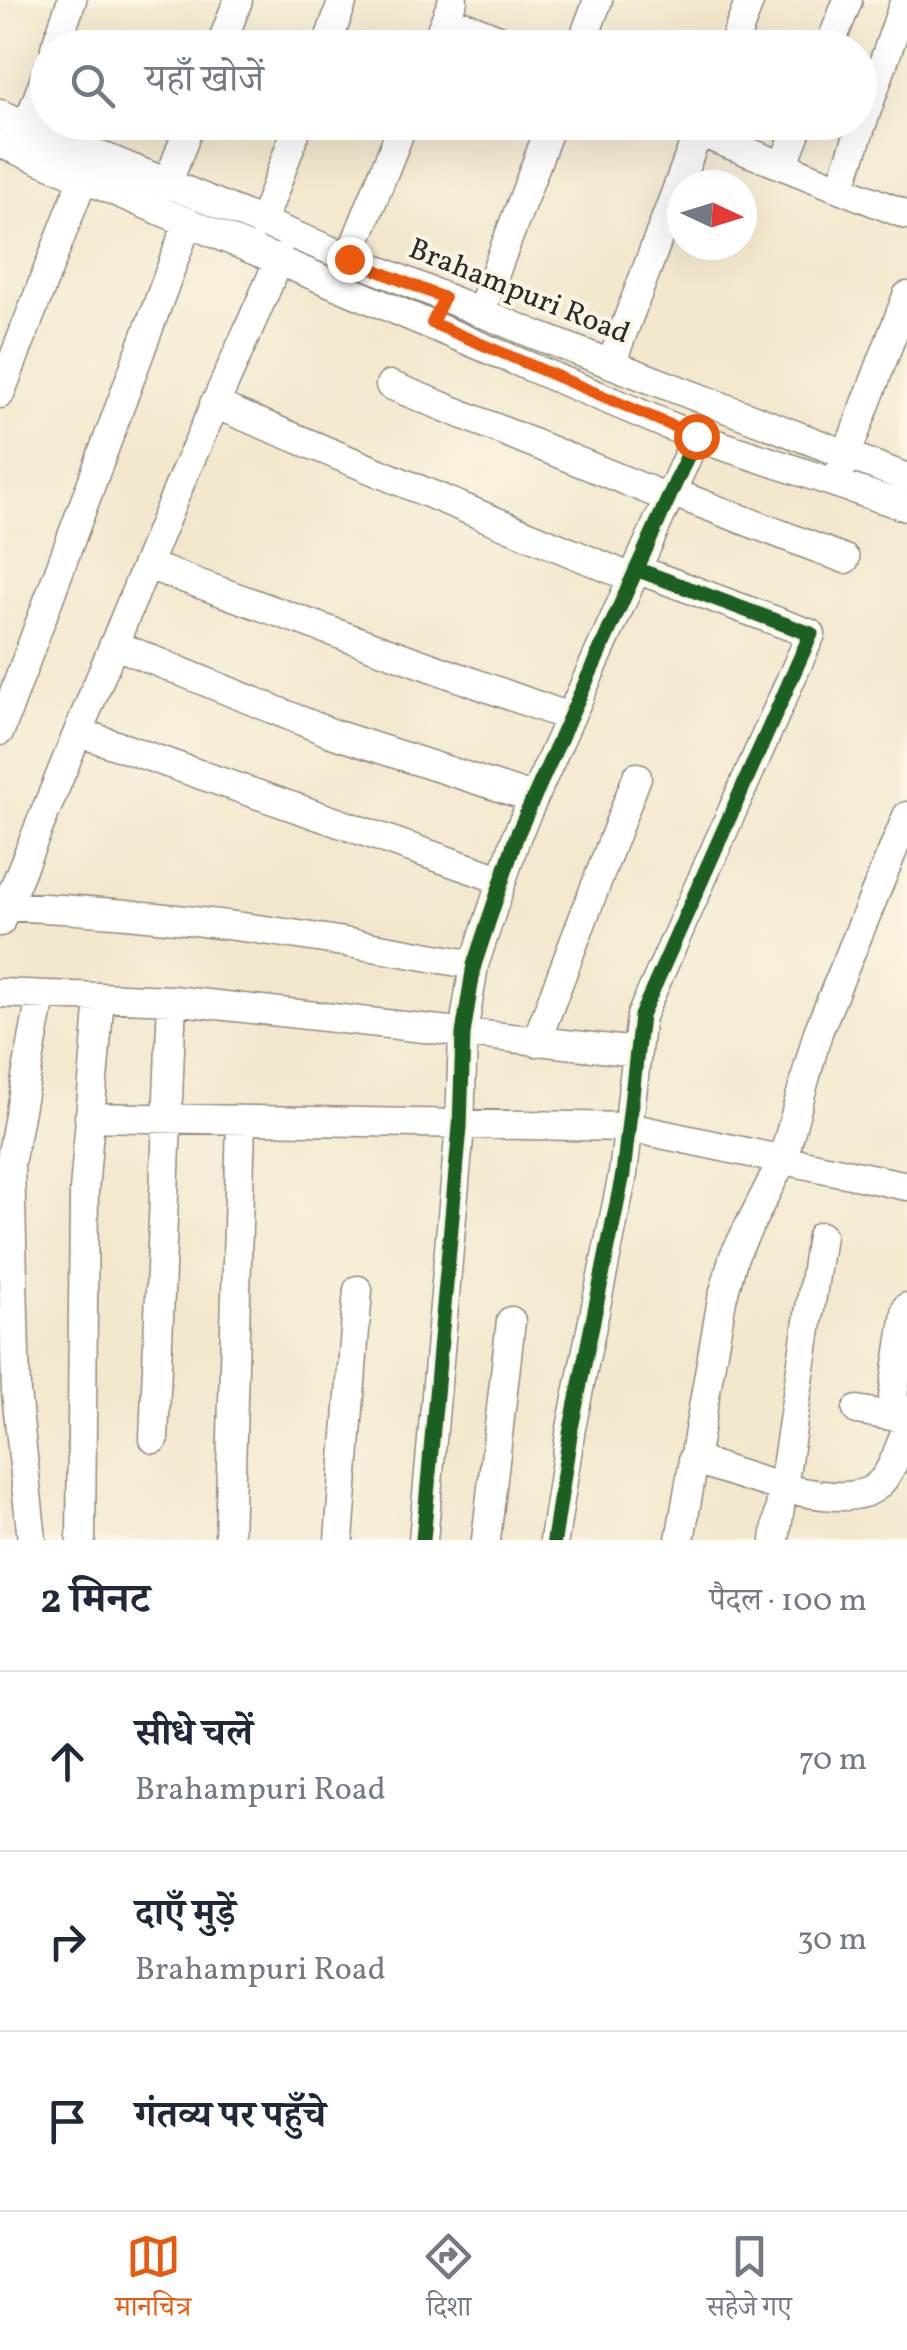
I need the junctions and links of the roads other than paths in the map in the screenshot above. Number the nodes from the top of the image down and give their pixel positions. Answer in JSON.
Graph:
{"nodes":[{"id":1,"x":72,"y":0,"type":"edge"},
{"id":2,"x":238,"y":0,"type":"edge"},
{"id":3,"x":343,"y":0,"type":"edge"},
{"id":4,"x":598,"y":0,"type":"edge"},
{"id":5,"x":750,"y":0,"type":"edge"},
{"id":6,"x":848,"y":0,"type":"edge"},
{"id":7,"x":905,"y":0,"type":"edge"},
{"id":8,"x":449,"y":9,"type":"edge"},
{"id":9,"x":62,"y":30,"type":"edge"},
{"id":10,"x":227,"y":30,"type":"edge"},
{"id":11,"x":332,"y":30,"type":"edge"},
{"id":12,"x":488,"y":30,"type":"edge"},
{"id":13,"x":587,"y":30,"type":"edge"},
{"id":14,"x":739,"y":30,"type":"edge"},
{"id":15,"x":836,"y":30,"type":"edge"},
{"id":16,"x":877,"y":81,"type":"edge"},
{"id":17,"x":0,"y":114,"type":"edge"},
{"id":18,"x":30,"y":118,"type":"edge"},
{"id":19,"x":27,"y":126,"type":"junction"},
{"id":20,"x":30,"y":127,"type":"edge"},
{"id":21,"x":60,"y":140,"type":"edge"},
{"id":22,"x":184,"y":140,"type":"edge"},
{"id":23,"x":292,"y":140,"type":"edge"},
{"id":24,"x":397,"y":140,"type":"edge"},
{"id":25,"x":545,"y":140,"type":"edge"},
{"id":26,"x":695,"y":140,"type":"edge"},
{"id":27,"x":728,"y":140,"type":"edge"},
{"id":28,"x":793,"y":140,"type":"edge"},
{"id":29,"x":857,"y":140,"type":"edge"},
{"id":30,"x":0,"y":142,"type":"edge"},
{"id":31,"x":783,"y":166,"type":"junction"},
{"id":32,"x":84,"y":176,"type":"junction"},
{"id":33,"x":168,"y":185,"type":"junction"},
{"id":34,"x":840,"y":188,"type":"junction"},
{"id":35,"x":907,"y":215,"type":"edge"},
{"id":36,"x":188,"y":222,"type":"junction"},
{"id":37,"x":262,"y":224,"type":"junction"},
{"id":38,"x":280,"y":258,"type":"junction"},
{"id":39,"x":349,"y":259,"type":"junction"},
{"id":40,"x":907,"y":296,"type":"edge"},
{"id":41,"x":438,"y":311,"type":"junction"},
{"id":42,"x":480,"y":312,"type":"junction"},
{"id":43,"x":612,"y":364,"type":"junction"},
{"id":44,"x":390,"y":386,"type":"dead end"},
{"id":45,"x":0,"y":394,"type":"edge"},
{"id":46,"x":214,"y":404,"type":"junction"},
{"id":47,"x":696,"y":436,"type":"junction"},
{"id":48,"x":848,"y":456,"type":"junction"},
{"id":49,"x":907,"y":478,"type":"edge"},
{"id":50,"x":835,"y":482,"type":"junction"},
{"id":51,"x":669,"y":495,"type":"junction"},
{"id":52,"x":907,"y":507,"type":"edge"},
{"id":53,"x":845,"y":558,"type":"dead end"},
{"id":54,"x":147,"y":565,"type":"junction"},
{"id":55,"x":634,"y":573,"type":"junction"},
{"id":56,"x":116,"y":645,"type":"junction"},
{"id":57,"x":568,"y":718,"type":"junction"},
{"id":58,"x":0,"y":731,"type":"edge"},
{"id":59,"x":81,"y":733,"type":"junction"},
{"id":60,"x":637,"y":777,"type":"dead end"},
{"id":61,"x":533,"y":798,"type":"junction"},
{"id":62,"x":907,"y":816,"type":"edge"},
{"id":63,"x":500,"y":879,"type":"junction"},
{"id":64,"x":4,"y":914,"type":"edge"},
{"id":65,"x":474,"y":965,"type":"junction"},
{"id":66,"x":0,"y":993,"type":"edge"},
{"id":67,"x":41,"y":997,"type":"junction"},
{"id":68,"x":100,"y":998,"type":"junction"},
{"id":69,"x":172,"y":1000,"type":"junction"},
{"id":70,"x":463,"y":1034,"type":"junction"},
{"id":71,"x":536,"y":1042,"type":"junction"},
{"id":72,"x":637,"y":1052,"type":"junction"},
{"id":73,"x":89,"y":1117,"type":"junction"},
{"id":74,"x":166,"y":1119,"type":"junction"},
{"id":75,"x":241,"y":1121,"type":"junction"},
{"id":76,"x":460,"y":1127,"type":"junction"},
{"id":77,"x":628,"y":1127,"type":"junction"},
{"id":78,"x":784,"y":1160,"type":"junction"},
{"id":79,"x":907,"y":1186,"type":"edge"},
{"id":80,"x":821,"y":1236,"type":"dead end"},
{"id":81,"x":358,"y":1290,"type":"dead end"},
{"id":82,"x":907,"y":1307,"type":"edge"},
{"id":83,"x":511,"y":1320,"type":"dead end"},
{"id":84,"x":858,"y":1410,"type":"dead end"},
{"id":85,"x":905,"y":1425,"type":"edge"},
{"id":86,"x":154,"y":1439,"type":"dead end"},
{"id":87,"x":692,"y":1459,"type":"junction"},
{"id":88,"x":785,"y":1487,"type":"junction"},
{"id":89,"x":32,"y":1540,"type":"edge"},
{"id":90,"x":82,"y":1540,"type":"edge"},
{"id":91,"x":229,"y":1540,"type":"edge"},
{"id":92,"x":340,"y":1540,"type":"edge"},
{"id":93,"x":423,"y":1540,"type":"edge"},
{"id":94,"x":486,"y":1540,"type":"edge"},
{"id":95,"x":554,"y":1540,"type":"edge"},
{"id":96,"x":680,"y":1540,"type":"edge"},
{"id":97,"x":775,"y":1540,"type":"edge"}],
"edges":[{"from":1,"to":9,"type":"street"},
{"from":2,"to":10,"type":"street"},
{"from":3,"to":11,"type":"street"},
{"from":4,"to":13,"type":"street"},
{"from":5,"to":14,"type":"street"},
{"from":6,"to":15,"type":"street"},
{"from":7,"to":16,"type":"street"},
{"from":8,"to":12,"type":"street"},
{"from":17,"to":19,"type":"street","name":"Brahampuri Road"},
{"from":18,"to":19,"type":"street"},
{"from":19,"to":20,"type":"street","name":"Brahampuri Road"},
{"from":21,"to":33,"type":"street","name":"Brahampuri Road"},
{"from":22,"to":33,"type":"street"},
{"from":23,"to":37,"type":"street"},
{"from":24,"to":39,"type":"street"},
{"from":25,"to":42,"type":"street"},
{"from":26,"to":43,"type":"street"},
{"from":27,"to":31,"type":"street"},
{"from":28,"to":31,"type":"street"},
{"from":29,"to":34,"type":"street"},
{"from":30,"to":32,"type":"street","name":"Brahampuri Road"},
{"from":31,"to":34,"type":"street"},
{"from":32,"to":36,"type":"street","name":"Brahampuri Road"},
{"from":32,"to":45,"type":"street"},
{"from":33,"to":37,"type":"street","name":"Brahampuri Road"},
{"from":34,"to":35,"type":"street"},
{"from":36,"to":38,"type":"street","name":"Brahampuri Road"},
{"from":36,"to":58,"type":"street"},
{"from":37,"to":39,"type":"street","name":"Brahampuri Road"},
{"from":38,"to":41,"type":"street","name":"Brahampuri Road"},
{"from":38,"to":46,"type":"street"},
{"from":39,"to":41,"type":"street","name":"Brahampuri Road"},
{"from":40,"to":48,"type":"street"},
{"from":41,"to":42,"type":"street","name":"Brahampuri Road"},
{"from":41,"to":47,"type":"street","name":"Brahampuri Road"},
{"from":42,"to":43,"type":"street","name":"Brahampuri Road"},
{"from":43,"to":48,"type":"street","name":"Brahampuri Road"},
{"from":44,"to":51,"type":"street"},
{"from":46,"to":54,"type":"street"},
{"from":46,"to":55,"type":"street"},
{"from":47,"to":50,"type":"street","name":"Brahampuri Road"},
{"from":47,"to":51,"type":"street"},
{"from":48,"to":49,"type":"street","name":"Brahampuri Road"},
{"from":48,"to":50,"type":"street"},
{"from":50,"to":52,"type":"street","name":"Brahampuri Road"},
{"from":51,"to":53,"type":"street"},
{"from":51,"to":55,"type":"street"},
{"from":54,"to":56,"type":"street"},
{"from":54,"to":57,"type":"street"},
{"from":55,"to":57,"type":"street"},
{"from":55,"to":72,"type":"street"},
{"from":56,"to":59,"type":"street"},
{"from":56,"to":61,"type":"street"},
{"from":57,"to":61,"type":"street"},
{"from":59,"to":63,"type":"street"},
{"from":59,"to":64,"type":"street"},
{"from":60,"to":71,"type":"street"},
{"from":61,"to":63,"type":"street"},
{"from":62,"to":78,"type":"street"},
{"from":63,"to":65,"type":"street"},
{"from":64,"to":65,"type":"street"},
{"from":65,"to":70,"type":"street"},
{"from":66,"to":67,"type":"street"},
{"from":67,"to":68,"type":"street"},
{"from":67,"to":89,"type":"street"},
{"from":68,"to":69,"type":"street"},
{"from":68,"to":73,"type":"street"},
{"from":69,"to":70,"type":"street"},
{"from":69,"to":74,"type":"street"},
{"from":70,"to":71,"type":"street"},
{"from":70,"to":76,"type":"street"},
{"from":71,"to":72,"type":"street"},
{"from":72,"to":77,"type":"street"},
{"from":73,"to":74,"type":"street"},
{"from":73,"to":90,"type":"street"},
{"from":74,"to":75,"type":"street"},
{"from":74,"to":86,"type":"street"},
{"from":75,"to":76,"type":"street"},
{"from":75,"to":91,"type":"street"},
{"from":76,"to":77,"type":"street"},
{"from":76,"to":93,"type":"street"},
{"from":77,"to":78,"type":"street"},
{"from":77,"to":95,"type":"street"},
{"from":78,"to":79,"type":"street"},
{"from":78,"to":87,"type":"street"},
{"from":80,"to":88,"type":"street"},
{"from":81,"to":92,"type":"street"},
{"from":82,"to":85,"type":"street"},
{"from":83,"to":94,"type":"street"},
{"from":84,"to":85,"type":"street"},
{"from":85,"to":88,"type":"street"},
{"from":87,"to":88,"type":"street"},
{"from":87,"to":96,"type":"street"},
{"from":88,"to":97,"type":"street"}]}
